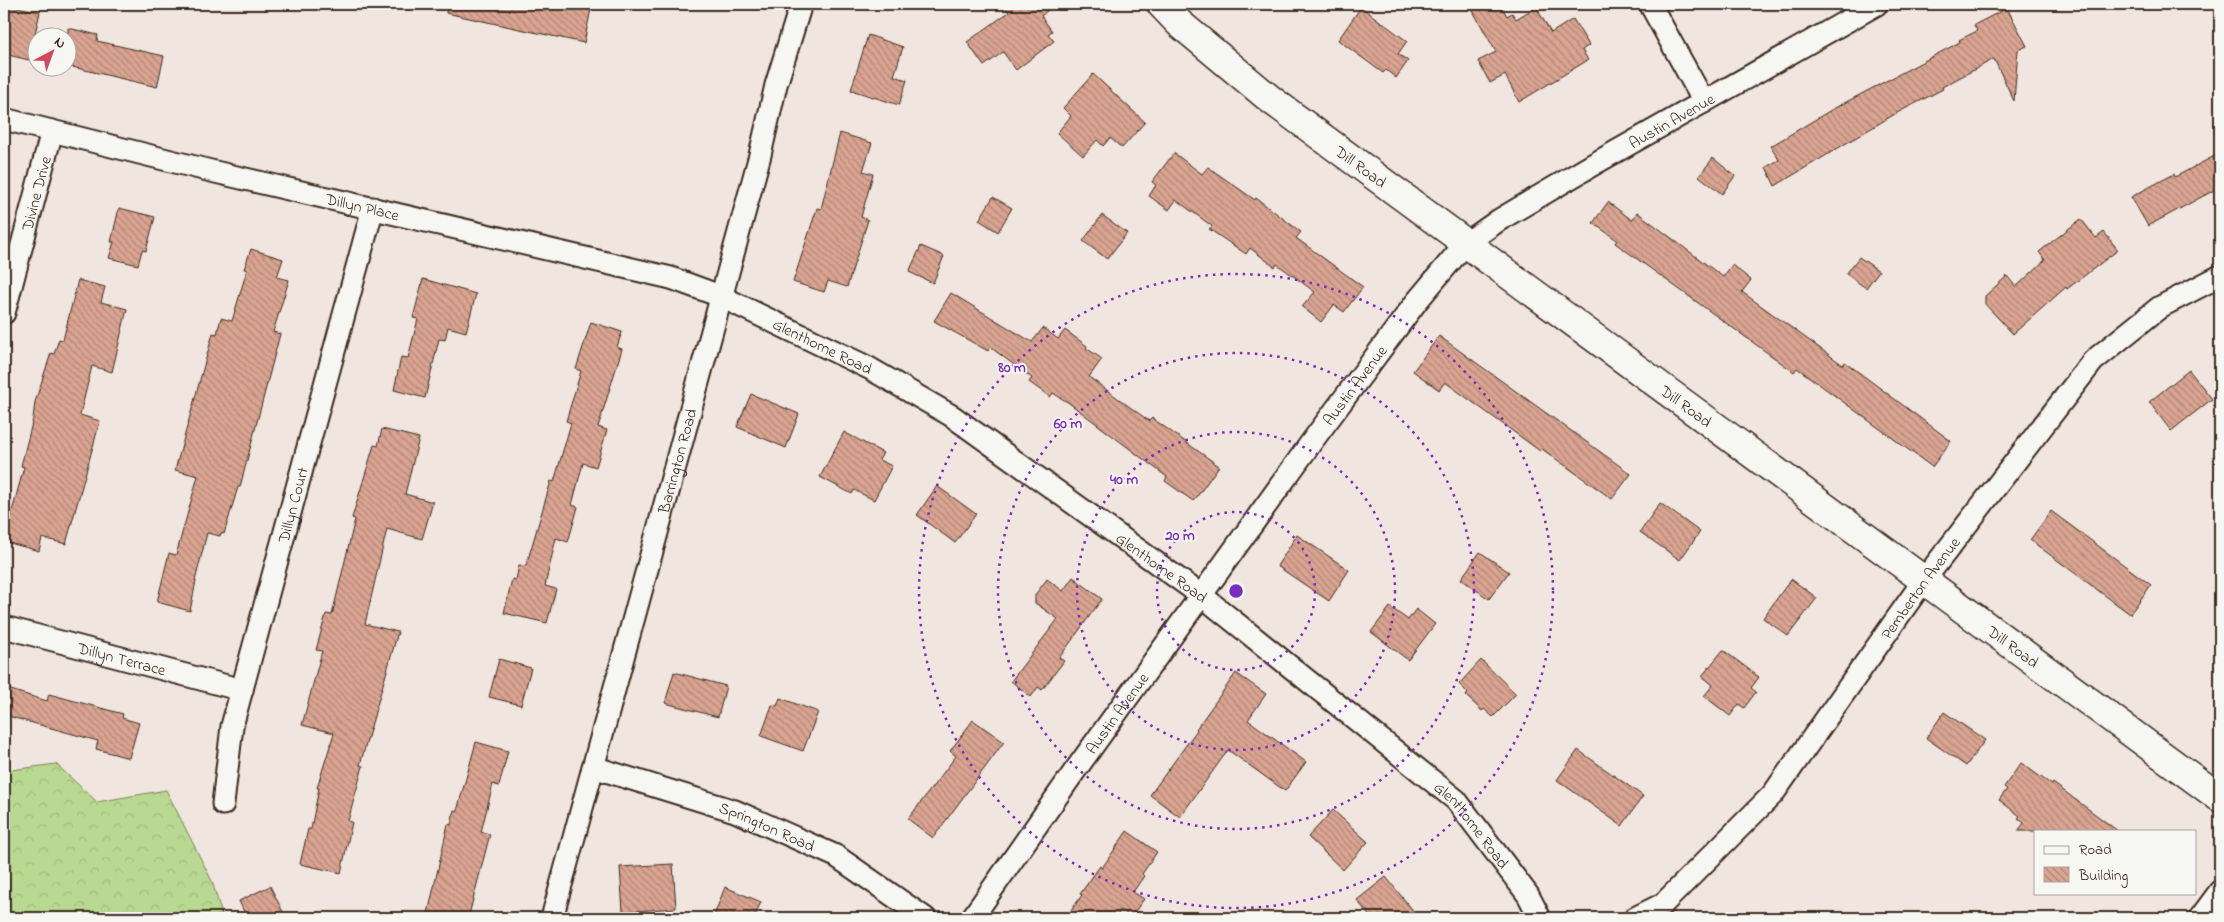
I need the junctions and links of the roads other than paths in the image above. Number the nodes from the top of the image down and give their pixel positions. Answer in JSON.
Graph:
{"nodes":[{"id":1,"x":801,"y":4,"type":"edge"},
{"id":2,"x":1161,"y":4,"type":"edge"},
{"id":3,"x":1650,"y":4,"type":"edge"},
{"id":4,"x":1877,"y":4,"type":"edge"},
{"id":5,"x":1704,"y":102,"type":"junction"},
{"id":6,"x":4,"y":118,"type":"edge"},
{"id":7,"x":52,"y":131,"type":"junction"},
{"id":8,"x":372,"y":208,"type":"junction"},
{"id":9,"x":1464,"y":244,"type":"junction"},
{"id":10,"x":2220,"y":276,"type":"edge"},
{"id":11,"x":720,"y":296,"type":"junction"},
{"id":12,"x":4,"y":313,"type":"edge"},
{"id":13,"x":1924,"y":580,"type":"junction"},
{"id":14,"x":1201,"y":595,"type":"junction"},
{"id":15,"x":4,"y":627,"type":"edge"},
{"id":16,"x":242,"y":690,"type":"junction"},
{"id":17,"x":594,"y":767,"type":"junction"},
{"id":18,"x":2220,"y":798,"type":"edge"},
{"id":19,"x":223,"y":804,"type":"dead end"},
{"id":20,"x":2220,"y":891,"type":"edge"},
{"id":21,"x":552,"y":918,"type":"edge"},
{"id":22,"x":925,"y":918,"type":"edge"},
{"id":23,"x":972,"y":918,"type":"edge"},
{"id":24,"x":1540,"y":918,"type":"edge"},
{"id":25,"x":1635,"y":918,"type":"edge"},
{"id":26,"x":2200,"y":918,"type":"edge"}],
"edges":[{"from":1,"to":11,"type":"street","name":"Barrington Road"},
{"from":2,"to":9,"type":"street","name":"Dill Road"},
{"from":3,"to":5,"type":"street"},
{"from":4,"to":5,"type":"street","name":"Austin Avenue"},
{"from":5,"to":9,"type":"street","name":"Austin Avenue"},
{"from":6,"to":7,"type":"street","name":"Dillyn Place"},
{"from":7,"to":8,"type":"street","name":"Dillyn Place"},
{"from":7,"to":12,"type":"street","name":"Divine Drive"},
{"from":8,"to":11,"type":"street","name":"Dillyn Place"},
{"from":8,"to":16,"type":"street","name":"Dillyn Court"},
{"from":9,"to":13,"type":"street","name":"Dill Road"},
{"from":9,"to":14,"type":"street","name":"Austin Avenue"},
{"from":10,"to":13,"type":"street","name":"Pemberton Avenue"},
{"from":11,"to":14,"type":"street","name":"Glenthorne Road"},
{"from":11,"to":17,"type":"street","name":"Barrington Road"},
{"from":13,"to":18,"type":"street","name":"Dill Road"},
{"from":13,"to":25,"type":"street","name":"Pemberton Avenue"},
{"from":14,"to":23,"type":"street","name":"Austin Avenue"},
{"from":14,"to":24,"type":"street","name":"Glenthorne Road"},
{"from":15,"to":16,"type":"street","name":"Dillyn Terrace"},
{"from":16,"to":19,"type":"street","name":"Dillyn Court"},
{"from":17,"to":21,"type":"street","name":"Barrington Road"},
{"from":17,"to":22,"type":"street","name":"Springton Road"},
{"from":20,"to":26,"type":"street"}]}
